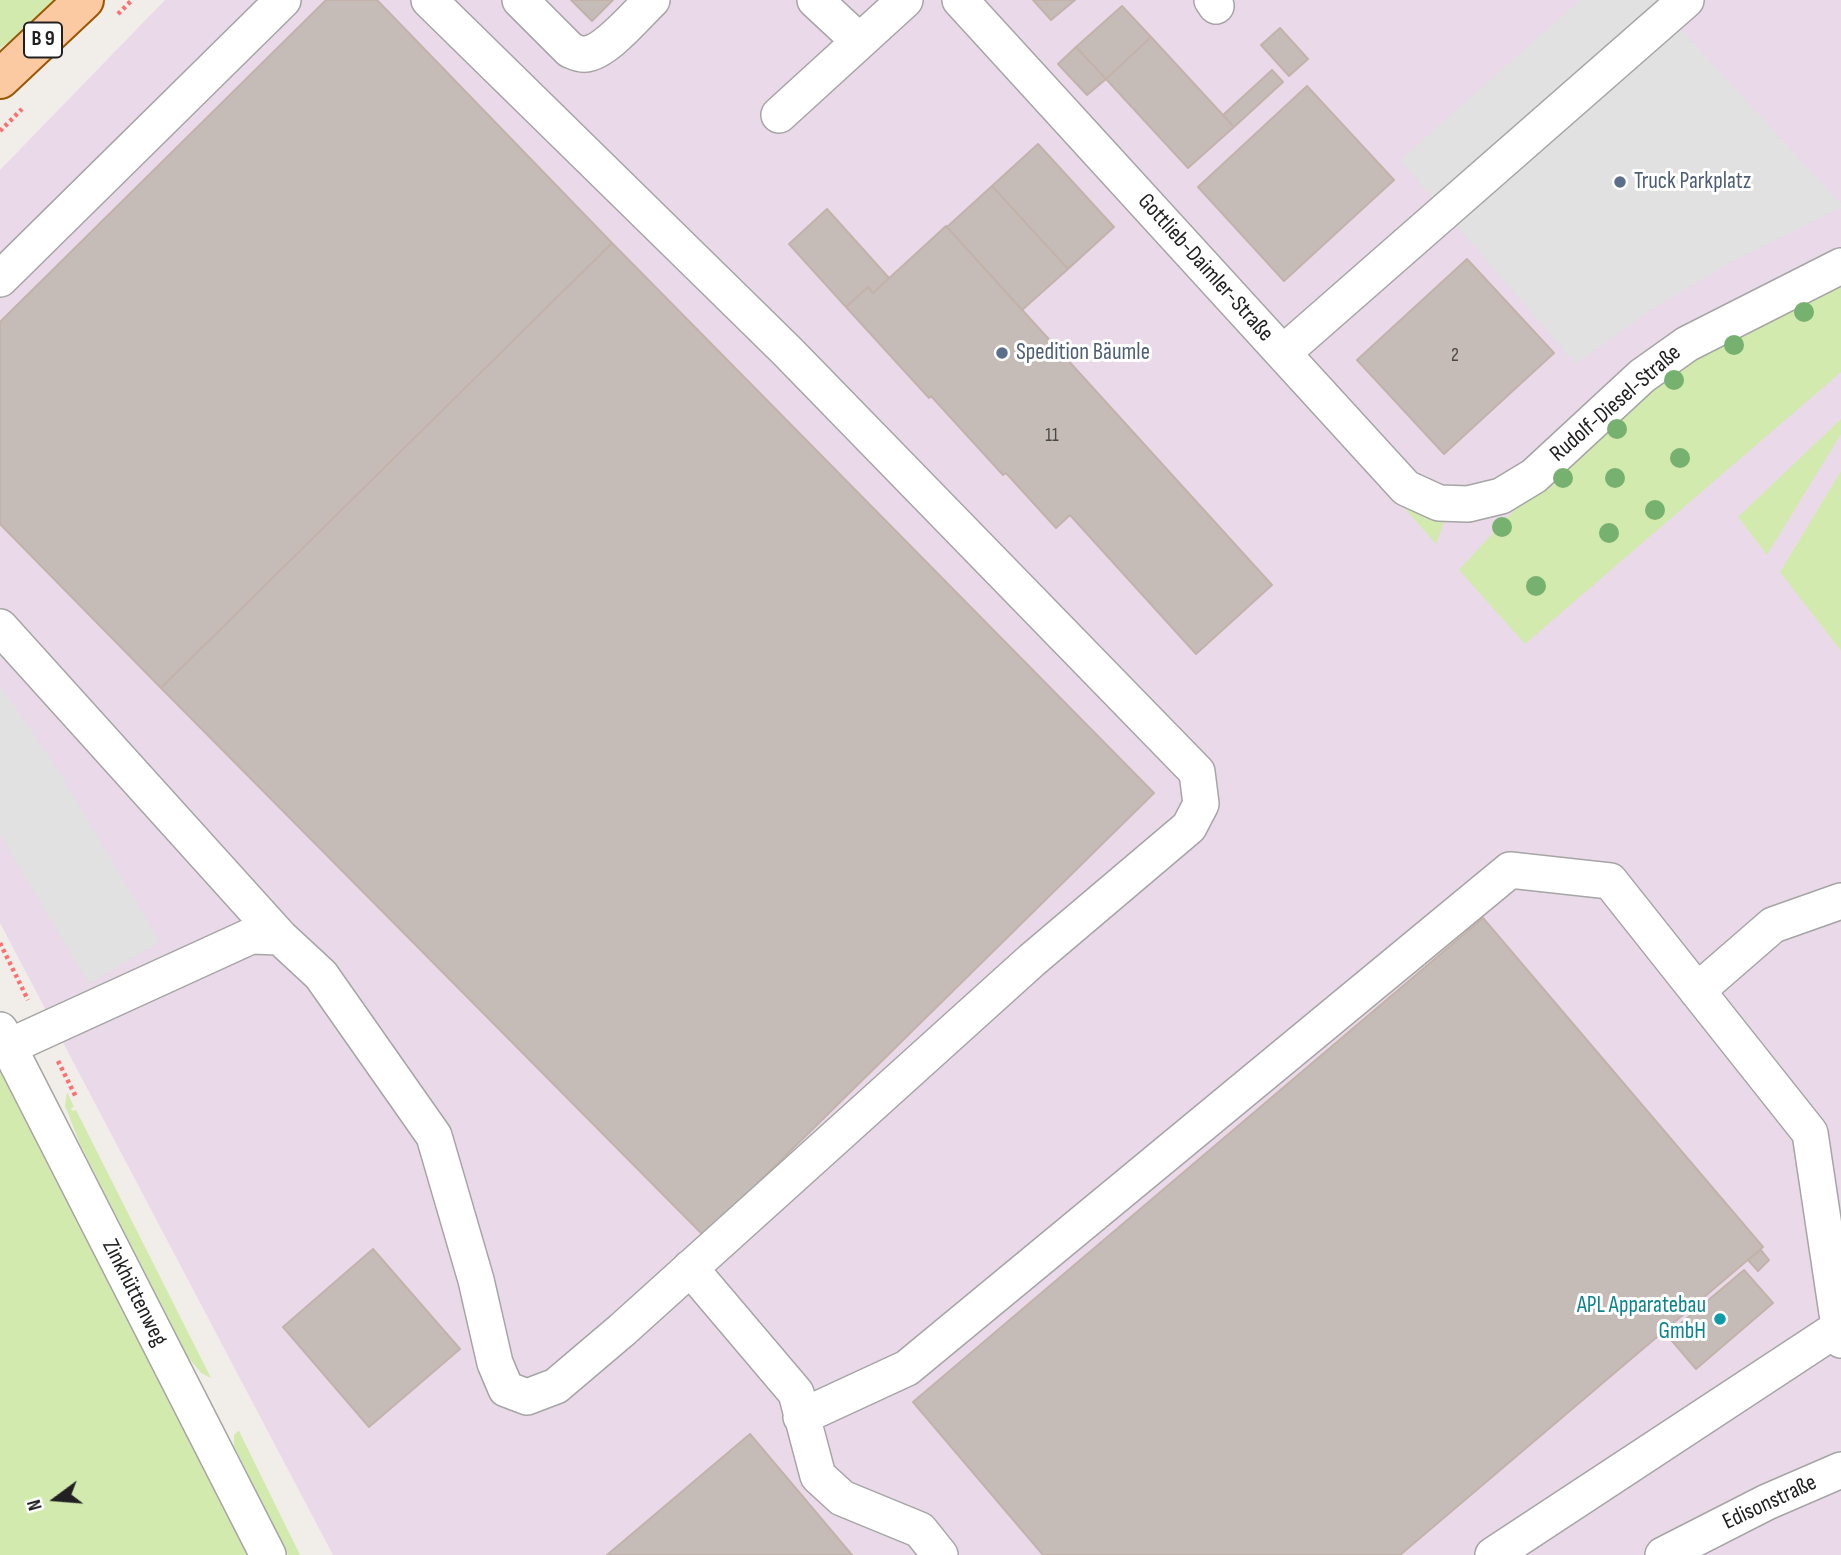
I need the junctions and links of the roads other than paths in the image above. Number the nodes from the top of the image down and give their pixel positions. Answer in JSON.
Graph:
{"nodes":[{"id":1,"x":84,"y":0,"type":"edge"},
{"id":2,"x":283,"y":0,"type":"edge"},
{"id":3,"x":429,"y":0,"type":"edge"},
{"id":4,"x":520,"y":0,"type":"edge"},
{"id":5,"x":652,"y":0,"type":"edge"},
{"id":6,"x":816,"y":0,"type":"edge"},
{"id":7,"x":905,"y":0,"type":"edge"},
{"id":8,"x":960,"y":0,"type":"edge"},
{"id":9,"x":1686,"y":0,"type":"edge"},
{"id":10,"x":859,"y":41,"type":"junction"},
{"id":11,"x":0,"y":79,"type":"edge"},
{"id":12,"x":779,"y":115,"type":"dead end"},
{"id":13,"x":1841,"y":267,"type":"edge"},
{"id":14,"x":0,"y":279,"type":"edge"},
{"id":15,"x":1283,"y":353,"type":"junction"},
{"id":16,"x":1468,"y":504,"type":"joint"},
{"id":17,"x":0,"y":627,"type":"edge"},
{"id":18,"x":1841,"y":901,"type":"edge"},
{"id":19,"x":279,"y":937,"type":"junction"},
{"id":20,"x":1698,"y":991,"type":"junction"},
{"id":21,"x":4,"y":1038,"type":"edge"},
{"id":22,"x":690,"y":1268,"type":"junction"},
{"id":23,"x":1840,"y":1334,"type":"edge"},
{"id":24,"x":802,"y":1418,"type":"junction"},
{"id":25,"x":1841,"y":1470,"type":"edge"},
{"id":26,"x":268,"y":1555,"type":"edge"},
{"id":27,"x":940,"y":1555,"type":"edge"},
{"id":28,"x":1493,"y":1555,"type":"edge"},
{"id":29,"x":1663,"y":1555,"type":"edge"}],
"edges":[{"from":1,"to":11,"type":"main road","number":"B 9"},
{"from":2,"to":14,"type":"street"},
{"from":3,"to":22,"type":"street"},
{"from":4,"to":5,"type":"street"},
{"from":6,"to":10,"type":"street"},
{"from":7,"to":10,"type":"street"},
{"from":8,"to":15,"type":"street","name":"Gottlieb-Daimler-Straße"},
{"from":9,"to":15,"type":"street"},
{"from":10,"to":12,"type":"street"},
{"from":13,"to":16,"type":"street","name":"Rudolf-Diesel-Straße"},
{"from":15,"to":16,"type":"street","name":"Gottlieb-Daimler-Straße"},
{"from":17,"to":19,"type":"street"},
{"from":18,"to":20,"type":"street"},
{"from":19,"to":21,"type":"street"},
{"from":19,"to":22,"type":"street"},
{"from":20,"to":23,"type":"street"},
{"from":20,"to":24,"type":"street"},
{"from":21,"to":26,"type":"street","name":"Zinkhüttenweg"},
{"from":22,"to":24,"type":"street"},
{"from":23,"to":28,"type":"street"},
{"from":24,"to":27,"type":"street"},
{"from":25,"to":29,"type":"street","name":"Edisonstraße"}]}
